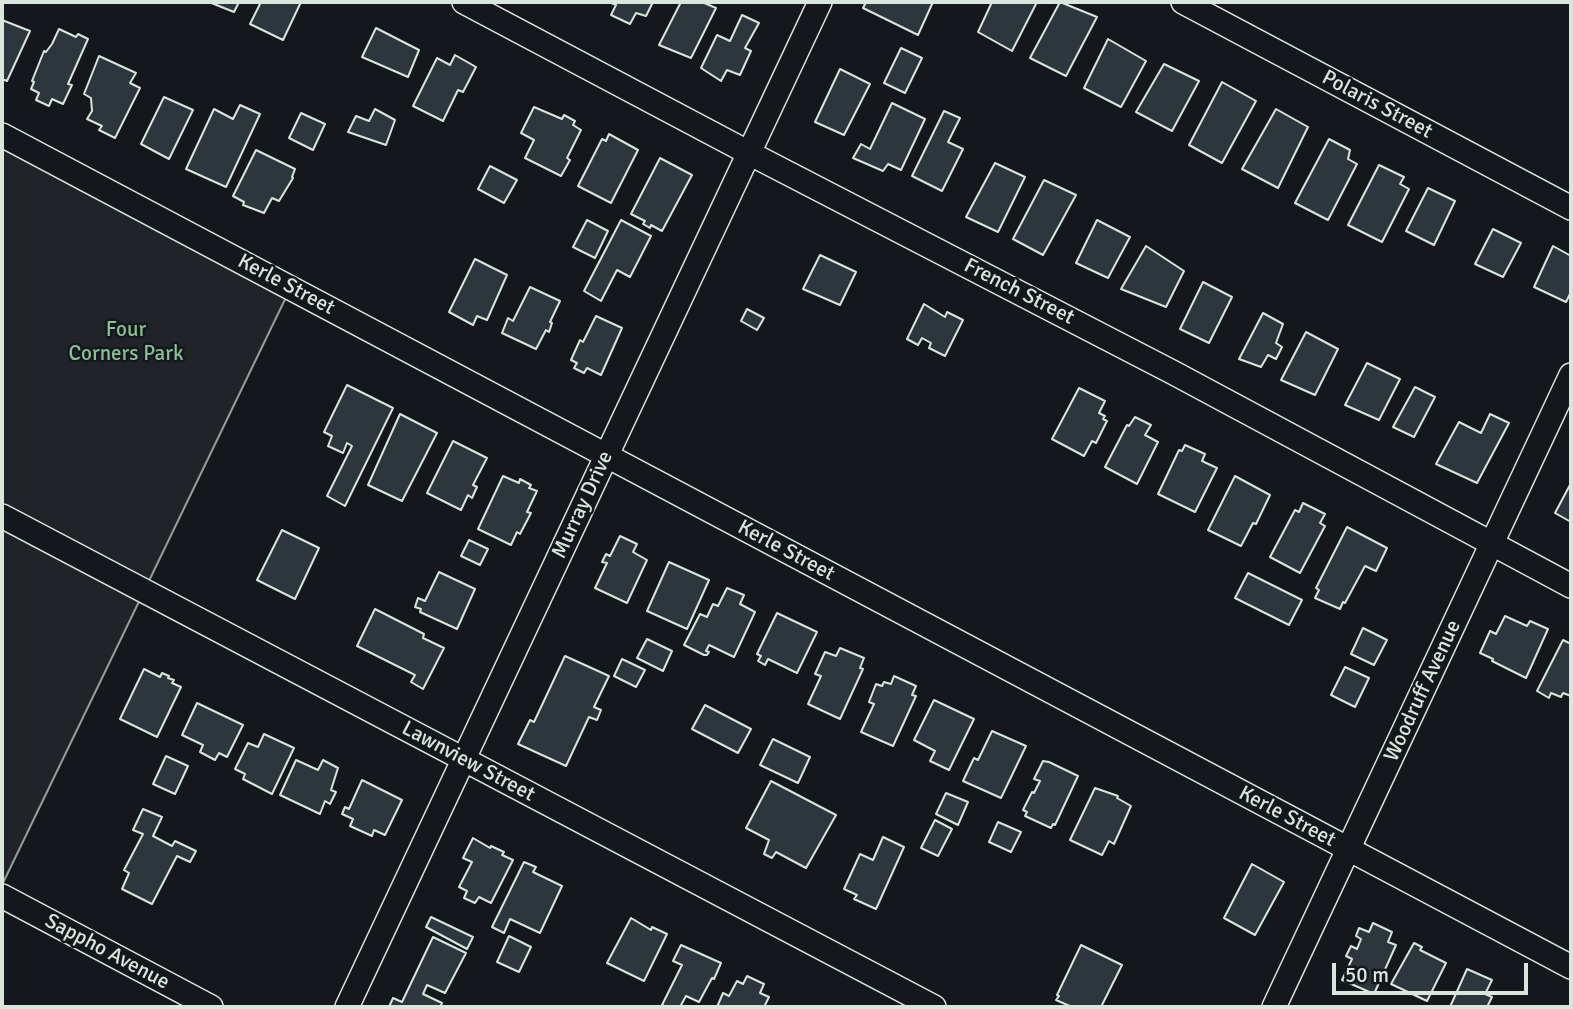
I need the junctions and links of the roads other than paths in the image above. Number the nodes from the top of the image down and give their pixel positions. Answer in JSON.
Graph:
{"nodes":[{"id":1,"x":464,"y":2,"type":"edge"},
{"id":2,"x":820,"y":2,"type":"edge"},
{"id":3,"x":1183,"y":2,"type":"edge"},
{"id":4,"x":2,"y":135,"type":"edge"},
{"id":5,"x":749,"y":153,"type":"junction"},
{"id":6,"x":1571,"y":208,"type":"edge"},
{"id":7,"x":1571,"y":375,"type":"edge"},
{"id":8,"x":606,"y":456,"type":"junction"},
{"id":9,"x":2,"y":516,"type":"edge"},
{"id":10,"x":1492,"y":544,"type":"junction"},
{"id":11,"x":1571,"y":586,"type":"edge"},
{"id":12,"x":464,"y":761,"type":"junction"},
{"id":13,"x":1349,"y":850,"type":"junction"},
{"id":14,"x":2,"y":896,"type":"edge"},
{"id":15,"x":1571,"y":967,"type":"edge"},
{"id":16,"x":211,"y":1007,"type":"edge"},
{"id":17,"x":347,"y":1007,"type":"edge"},
{"id":18,"x":934,"y":1007,"type":"edge"},
{"id":19,"x":1274,"y":1007,"type":"edge"}],
"edges":[{"from":1,"to":5,"type":"street","name":"French Street"},
{"from":2,"to":5,"type":"street","name":"Murray Drive"},
{"from":3,"to":6,"type":"street","name":"Polaris Street"},
{"from":4,"to":8,"type":"street","name":"Kerle Street"},
{"from":5,"to":8,"type":"street","name":"Murray Drive"},
{"from":5,"to":10,"type":"street","name":"French Street"},
{"from":7,"to":10,"type":"street","name":"Woodruff Avenue"},
{"from":8,"to":12,"type":"street","name":"Murray Drive"},
{"from":8,"to":13,"type":"street","name":"Kerle Street"},
{"from":9,"to":12,"type":"street","name":"Lawnview Street"},
{"from":10,"to":11,"type":"street","name":"French Street"},
{"from":10,"to":13,"type":"street","name":"Woodruff Avenue"},
{"from":12,"to":17,"type":"street","name":"Murray Drive"},
{"from":12,"to":18,"type":"street","name":"Lawnview Street"},
{"from":13,"to":15,"type":"street","name":"Kerle Street"},
{"from":13,"to":19,"type":"street","name":"Woodruff Avenue"},
{"from":14,"to":16,"type":"street","name":"Sappho Avenue"}]}
